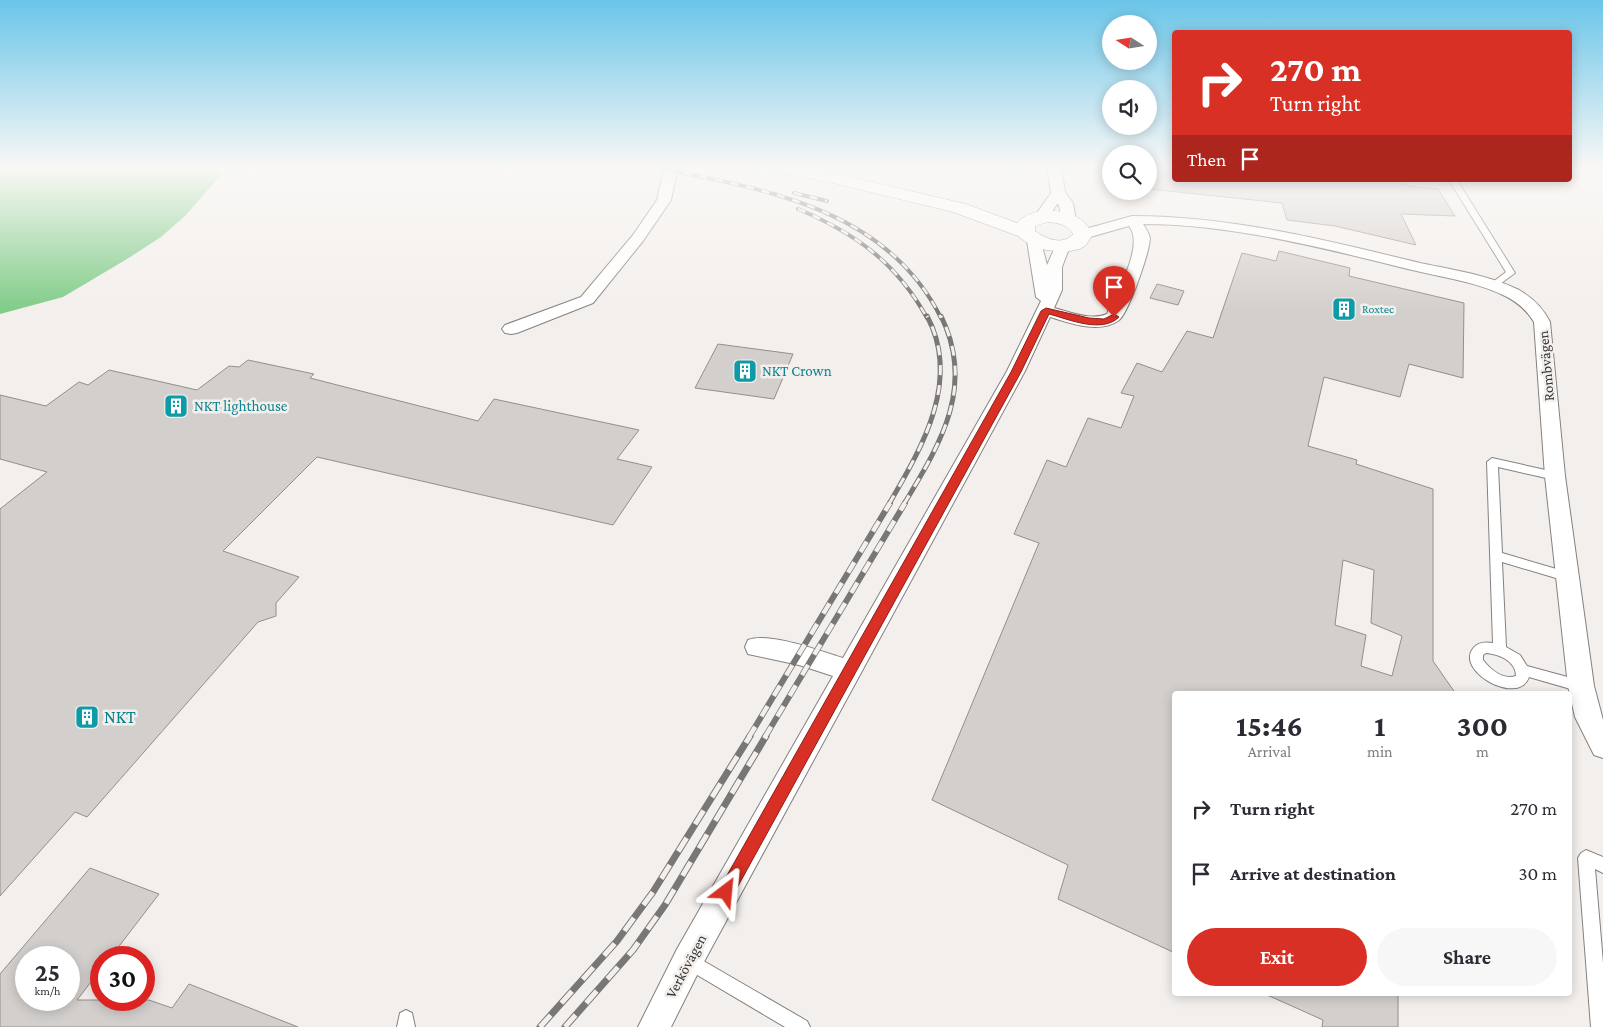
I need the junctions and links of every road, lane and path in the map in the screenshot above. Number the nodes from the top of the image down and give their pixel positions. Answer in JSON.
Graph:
{"nodes":[{"id":1,"x":654,"y":215,"type":"edge"},
{"id":2,"x":986,"y":215,"type":"edge"},
{"id":3,"x":1042,"y":215,"type":"edge"},
{"id":4,"x":1071,"y":215,"type":"edge"},
{"id":5,"x":1475,"y":215,"type":"edge"},
{"id":6,"x":1132,"y":220,"type":"junction"},
{"id":7,"x":1033,"y":227,"type":"junction"},
{"id":8,"x":1076,"y":227,"type":"junction"},
{"id":9,"x":1062,"y":246,"type":"junction"},
{"id":10,"x":1493,"y":285,"type":"junction"},
{"id":11,"x":1046,"y":311,"type":"junction"},
{"id":12,"x":511,"y":329,"type":"dead end"},
{"id":13,"x":1555,"y":476,"type":"junction"},
{"id":14,"x":1496,"y":556,"type":"junction"},
{"id":15,"x":1566,"y":576,"type":"junction"},
{"id":16,"x":757,"y":647,"type":"dead end"},
{"id":17,"x":1500,"y":649,"type":"junction"},
{"id":18,"x":1523,"y":670,"type":"junction"},
{"id":19,"x":849,"y":671,"type":"junction"},
{"id":20,"x":1581,"y":686,"type":"junction"},
{"id":21,"x":1596,"y":718,"type":"edge"},
{"id":22,"x":1603,"y":746,"type":"edge"},
{"id":23,"x":1603,"y":865,"type":"edge"},
{"id":24,"x":688,"y":960,"type":"junction"},
{"id":25,"x":654,"y":1027,"type":"edge"},
{"id":26,"x":801,"y":1027,"type":"edge"},
{"id":27,"x":1600,"y":1027,"type":"edge"}],
"edges":[{"from":1,"to":12,"type":"street"},
{"from":2,"to":7,"type":"main road"},
{"from":3,"to":7,"type":"street"},
{"from":4,"to":8,"type":"street"},
{"from":5,"to":10,"type":"lane"},
{"from":6,"to":8,"type":"street","name":"Rombvägen"},
{"from":6,"to":10,"type":"street","name":"Rombvägen"},
{"from":6,"to":11,"type":"street"},
{"from":7,"to":8,"type":"main road"},
{"from":7,"to":9,"type":"main road"},
{"from":7,"to":11,"type":"street"},
{"from":8,"to":9,"type":"main road"},
{"from":9,"to":11,"type":"street","name":"Verkövägen"},
{"from":10,"to":13,"type":"street","name":"Rombvägen"},
{"from":11,"to":19,"type":"street","name":"Verkövägen"},
{"from":13,"to":14,"type":"lane"},
{"from":13,"to":15,"type":"street","name":"Rombvägen"},
{"from":14,"to":15,"type":"lane"},
{"from":14,"to":17,"type":"lane"},
{"from":15,"to":20,"type":"street","name":"Rombvägen"},
{"from":16,"to":19,"type":"street"},
{"from":17,"to":18,"type":"lane"},
{"from":17,"to":18,"type":"lane"},
{"from":18,"to":20,"type":"lane"},
{"from":19,"to":24,"type":"street","name":"Verkövägen"},
{"from":20,"to":21,"type":"street","name":"Rombvägen"},
{"from":21,"to":22,"type":"street","name":"Rombvägen"},
{"from":23,"to":27,"type":"lane"},
{"from":24,"to":25,"type":"street","name":"Verkövägen"},
{"from":24,"to":26,"type":"lane"}]}
